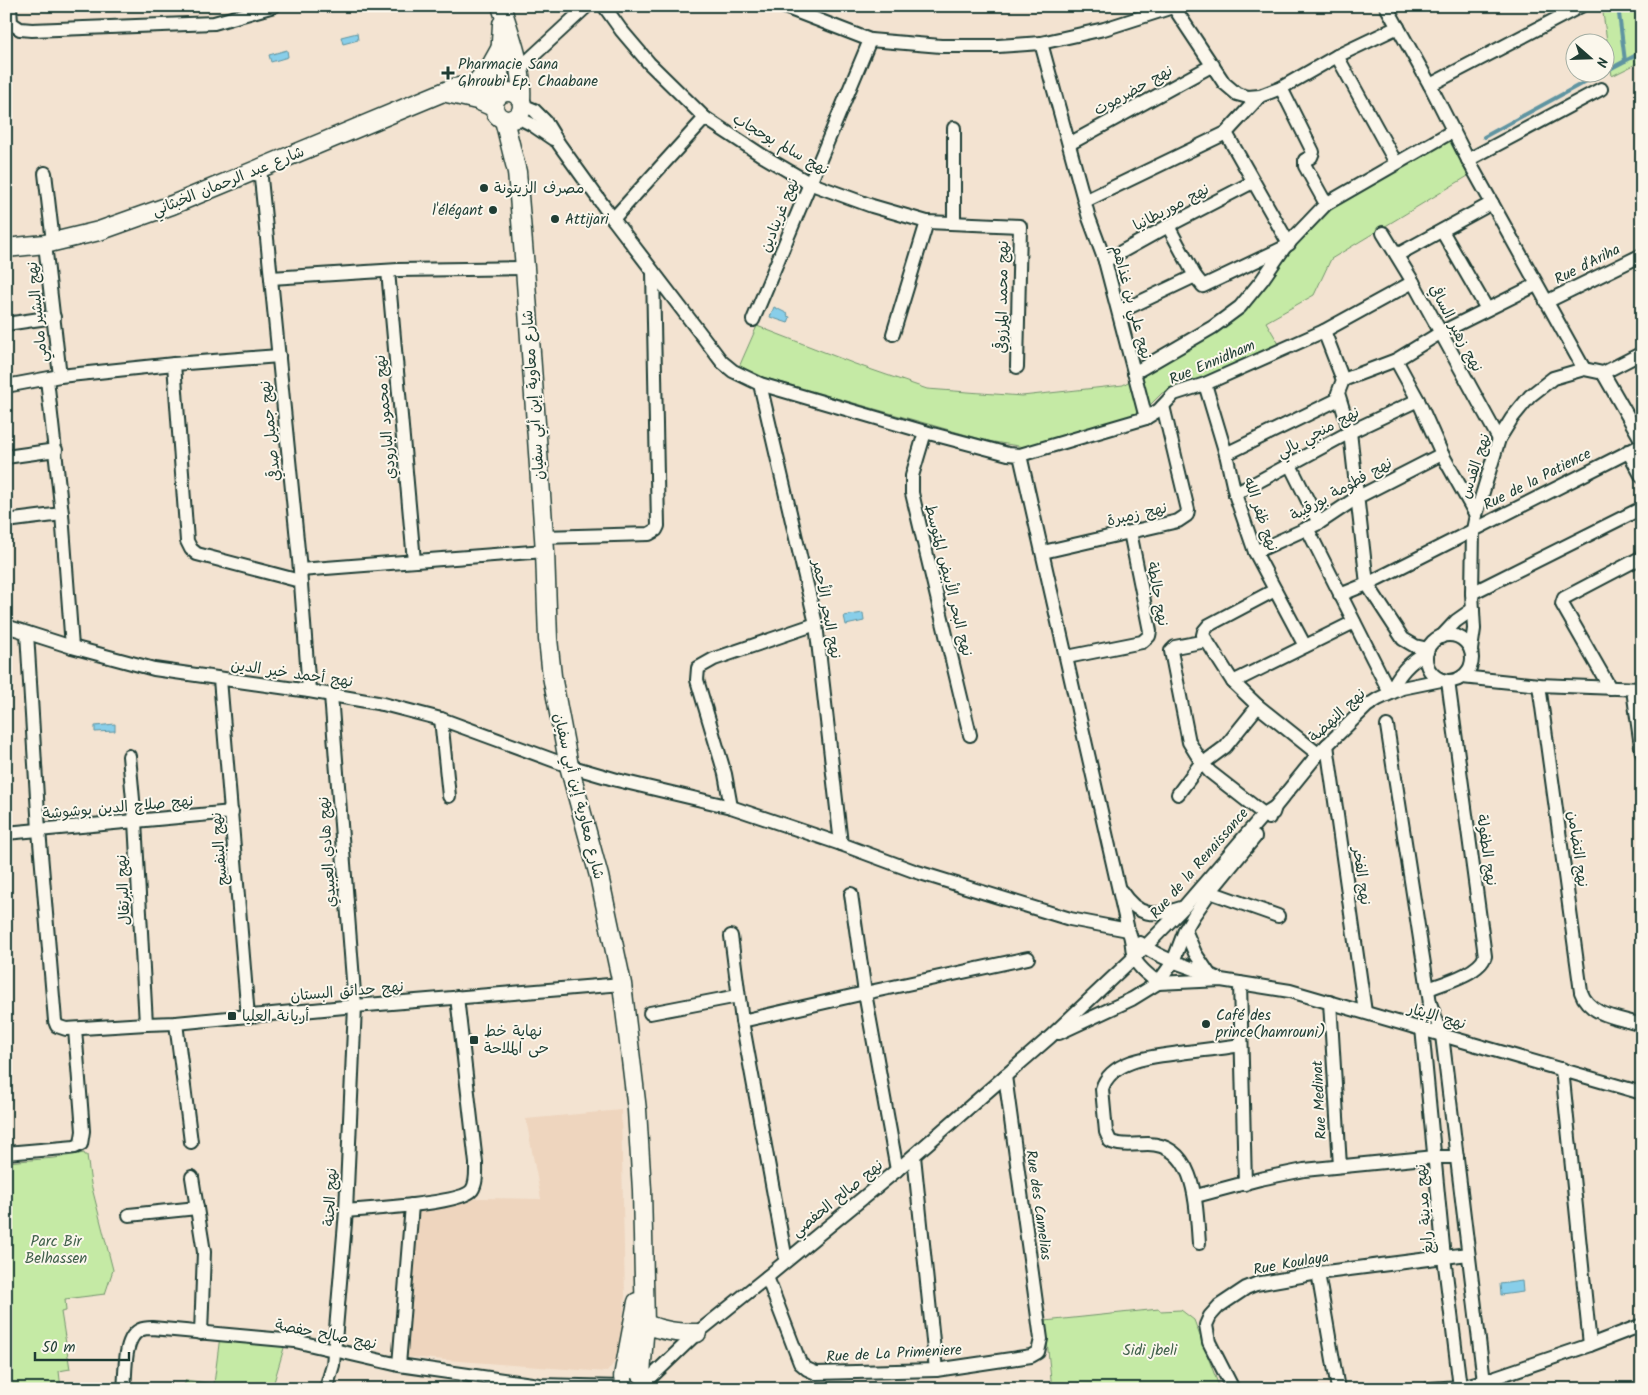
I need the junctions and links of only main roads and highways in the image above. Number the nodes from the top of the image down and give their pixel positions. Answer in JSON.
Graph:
{"nodes":[{"id":1,"x":502,"y":8,"type":"edge"},
{"id":2,"x":502,"y":44,"type":"junction"},
{"id":3,"x":473,"y":86,"type":"junction"},
{"id":4,"x":444,"y":93,"type":"junction"},
{"id":5,"x":509,"y":107,"type":"junction"},
{"id":6,"x":6,"y":248,"type":"edge"},
{"id":7,"x":643,"y":1269,"type":"junction"},
{"id":8,"x":645,"y":1324,"type":"junction"},
{"id":9,"x":697,"y":1332,"type":"road end"},
{"id":10,"x":643,"y":1382,"type":"edge"},
{"id":11,"x":623,"y":1385,"type":"edge"}],
"edges":[{"from":1,"to":2,"type":"main road","name":"شارع معاوية إبن أبي سفيان"},
{"from":1,"to":5,"type":"main road","name":"شارع معاوية إبن أبي سفيان"},
{"from":2,"to":3,"type":"main road"},
{"from":2,"to":5,"type":"main road","name":"شارع معاوية إبن أبي سفيان"},
{"from":3,"to":4,"type":"main road","name":"شارع عبد الرحمان الخبثاني"},
{"from":3,"to":5,"type":"main road"},
{"from":4,"to":5,"type":"main road"},
{"from":4,"to":6,"type":"main road","name":"شارع عبد الرحمان الخبثاني"},
{"from":5,"to":7,"type":"main road","name":"شارع معاوية إبن أبي سفيان"},
{"from":7,"to":8,"type":"main road","name":"شارع معاوية إبن أبي سفيان"},
{"from":7,"to":11,"type":"main road","name":"شارع معاوية إبن أبي سفيان"},
{"from":8,"to":9,"type":"main road"},
{"from":8,"to":10,"type":"main road","name":"شارع معاوية إبن أبي سفيان"},
{"from":10,"to":11,"type":"main road"}]}
